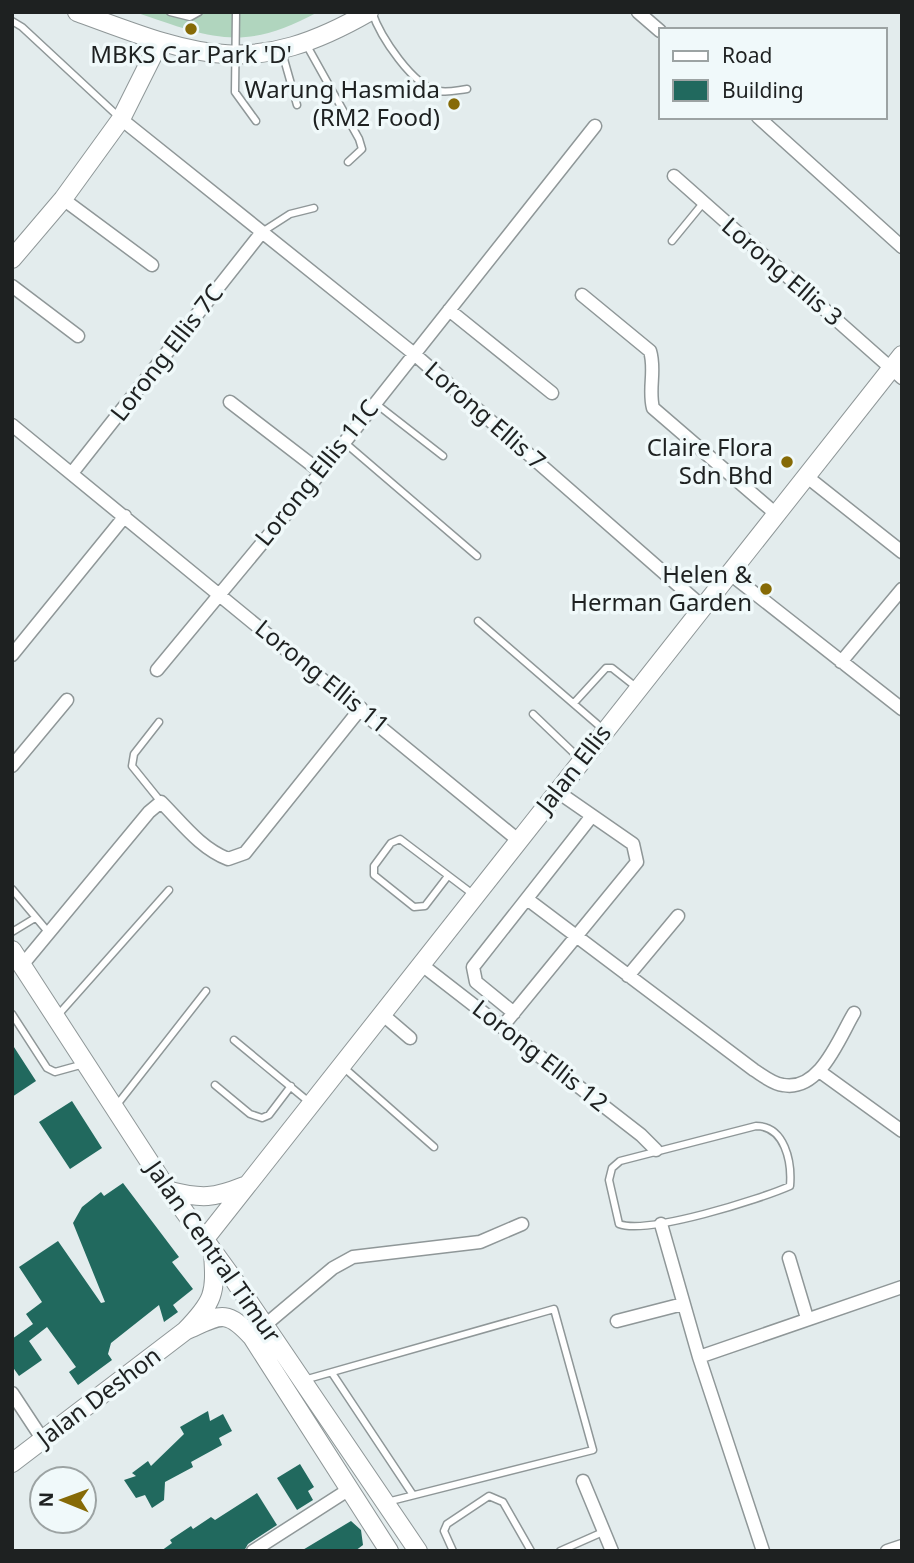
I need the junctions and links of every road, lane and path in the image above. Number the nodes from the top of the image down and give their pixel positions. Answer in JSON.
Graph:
{"nodes":[{"id":1,"x":77,"y":12,"type":"edge"},
{"id":2,"x":170,"y":12,"type":"edge"},
{"id":3,"x":199,"y":12,"type":"edge"},
{"id":4,"x":236,"y":12,"type":"edge"},
{"id":5,"x":371,"y":12,"type":"edge"},
{"id":6,"x":638,"y":12,"type":"edge"},
{"id":7,"x":12,"y":21,"type":"edge"},
{"id":8,"x":659,"y":30,"type":"edge"},
{"id":9,"x":159,"y":43,"type":"junction"},
{"id":10,"x":305,"y":43,"type":"junction"},
{"id":11,"x":281,"y":50,"type":"junction"},
{"id":12,"x":234,"y":57,"type":"junction"},
{"id":13,"x":467,"y":89,"type":"dead end"},
{"id":14,"x":297,"y":105,"type":"dead end"},
{"id":15,"x":121,"y":119,"type":"junction"},
{"id":16,"x":760,"y":119,"type":"edge"},
{"id":17,"x":256,"y":121,"type":"dead end"},
{"id":18,"x":595,"y":126,"type":"dead end"},
{"id":19,"x":348,"y":162,"type":"dead end"},
{"id":20,"x":674,"y":176,"type":"dead end"},
{"id":21,"x":63,"y":198,"type":"junction"},
{"id":22,"x":704,"y":202,"type":"junction"},
{"id":23,"x":314,"y":208,"type":"dead end"},
{"id":24,"x":262,"y":232,"type":"junction"},
{"id":25,"x":672,"y":241,"type":"dead end"},
{"id":26,"x":902,"y":247,"type":"edge"},
{"id":27,"x":12,"y":259,"type":"edge"},
{"id":28,"x":152,"y":265,"type":"dead end"},
{"id":29,"x":12,"y":286,"type":"edge"},
{"id":30,"x":582,"y":295,"type":"dead end"},
{"id":31,"x":449,"y":310,"type":"junction"},
{"id":32,"x":78,"y":336,"type":"dead end"},
{"id":33,"x":413,"y":353,"type":"junction"},
{"id":34,"x":898,"y":367,"type":"edge"},
{"id":35,"x":552,"y":393,"type":"dead end"},
{"id":36,"x":229,"y":402,"type":"dead end"},
{"id":37,"x":375,"y":403,"type":"junction"},
{"id":38,"x":12,"y":425,"type":"edge"},
{"id":39,"x":344,"y":442,"type":"junction"},
{"id":40,"x":443,"y":456,"type":"dead end"},
{"id":41,"x":321,"y":472,"type":"junction"},
{"id":42,"x":72,"y":473,"type":"junction"},
{"id":43,"x":806,"y":476,"type":"junction"},
{"id":44,"x":776,"y":514,"type":"junction"},
{"id":45,"x":125,"y":516,"type":"junction"},
{"id":46,"x":902,"y":552,"type":"edge"},
{"id":47,"x":477,"y":556,"type":"dead end"},
{"id":48,"x":729,"y":573,"type":"junction"},
{"id":49,"x":902,"y":589,"type":"edge"},
{"id":50,"x":219,"y":593,"type":"junction"},
{"id":51,"x":702,"y":607,"type":"junction"},
{"id":52,"x":478,"y":621,"type":"dead end"},
{"id":53,"x":12,"y":654,"type":"edge"},
{"id":54,"x":841,"y":662,"type":"junction"},
{"id":55,"x":157,"y":670,"type":"dead end"},
{"id":56,"x":637,"y":688,"type":"junction"},
{"id":57,"x":66,"y":700,"type":"dead end"},
{"id":58,"x":574,"y":703,"type":"junction"},
{"id":59,"x":361,"y":708,"type":"junction"},
{"id":60,"x":902,"y":709,"type":"edge"},
{"id":61,"x":533,"y":715,"type":"dead end"},
{"id":62,"x":159,"y":722,"type":"dead end"},
{"id":63,"x":604,"y":730,"type":"junction"},
{"id":64,"x":581,"y":761,"type":"junction"},
{"id":65,"x":12,"y":766,"type":"edge"},
{"id":66,"x":558,"y":792,"type":"junction"},
{"id":67,"x":161,"y":802,"type":"junction"},
{"id":68,"x":591,"y":817,"type":"junction"},
{"id":69,"x":518,"y":840,"type":"junction"},
{"id":70,"x":448,"y":876,"type":"junction"},
{"id":71,"x":12,"y":889,"type":"edge"},
{"id":72,"x":169,"y":890,"type":"dead end"},
{"id":73,"x":475,"y":897,"type":"junction"},
{"id":74,"x":527,"y":899,"type":"junction"},
{"id":75,"x":678,"y":916,"type":"dead end"},
{"id":76,"x":35,"y":918,"type":"junction"},
{"id":77,"x":12,"y":932,"type":"edge"},
{"id":78,"x":49,"y":934,"type":"junction"},
{"id":79,"x":575,"y":935,"type":"junction"},
{"id":80,"x":17,"y":957,"type":"edge"},
{"id":81,"x":422,"y":965,"type":"junction"},
{"id":82,"x":628,"y":976,"type":"junction"},
{"id":83,"x":206,"y":991,"type":"dead end"},
{"id":84,"x":514,"y":1013,"type":"junction"},
{"id":85,"x":854,"y":1013,"type":"dead end"},
{"id":86,"x":12,"y":1014,"type":"edge"},
{"id":87,"x":382,"y":1014,"type":"junction"},
{"id":88,"x":57,"y":1016,"type":"junction"},
{"id":89,"x":502,"y":1027,"type":"junction"},
{"id":90,"x":410,"y":1038,"type":"dead end"},
{"id":91,"x":234,"y":1040,"type":"dead end"},
{"id":92,"x":86,"y":1063,"type":"junction"},
{"id":93,"x":341,"y":1065,"type":"junction"},
{"id":94,"x":820,"y":1071,"type":"junction"},
{"id":95,"x":215,"y":1084,"type":"dead end"},
{"id":96,"x":290,"y":1086,"type":"junction"},
{"id":97,"x":311,"y":1103,"type":"junction"},
{"id":98,"x":115,"y":1107,"type":"junction"},
{"id":99,"x":902,"y":1131,"type":"edge"},
{"id":100,"x":434,"y":1147,"type":"dead end"},
{"id":101,"x":656,"y":1150,"type":"junction"},
{"id":102,"x":246,"y":1185,"type":"junction"},
{"id":103,"x":170,"y":1191,"type":"junction"},
{"id":104,"x":522,"y":1224,"type":"dead end"},
{"id":105,"x":661,"y":1224,"type":"junction"},
{"id":106,"x":209,"y":1247,"type":"junction"},
{"id":107,"x":789,"y":1258,"type":"dead end"},
{"id":108,"x":902,"y":1287,"type":"edge"},
{"id":109,"x":683,"y":1304,"type":"junction"},
{"id":110,"x":807,"y":1318,"type":"junction"},
{"id":111,"x":618,"y":1321,"type":"dead end"},
{"id":112,"x":264,"y":1325,"type":"junction"},
{"id":113,"x":185,"y":1331,"type":"junction"},
{"id":114,"x":699,"y":1357,"type":"junction"},
{"id":115,"x":332,"y":1373,"type":"junction"},
{"id":116,"x":302,"y":1381,"type":"junction"},
{"id":117,"x":12,"y":1393,"type":"edge"},
{"id":118,"x":43,"y":1440,"type":"junction"},
{"id":119,"x":12,"y":1463,"type":"edge"},
{"id":120,"x":583,"y":1481,"type":"dead end"},
{"id":121,"x":348,"y":1490,"type":"junction"},
{"id":122,"x":413,"y":1495,"type":"junction"},
{"id":123,"x":385,"y":1502,"type":"junction"},
{"id":124,"x":605,"y":1532,"type":"junction"},
{"id":125,"x":902,"y":1546,"type":"edge"},
{"id":126,"x":253,"y":1551,"type":"edge"},
{"id":127,"x":389,"y":1551,"type":"edge"},
{"id":128,"x":418,"y":1551,"type":"edge"},
{"id":129,"x":453,"y":1551,"type":"edge"},
{"id":130,"x":531,"y":1551,"type":"edge"},
{"id":131,"x":560,"y":1551,"type":"edge"},
{"id":132,"x":612,"y":1551,"type":"edge"},
{"id":133,"x":763,"y":1551,"type":"edge"},
{"id":134,"x":887,"y":1551,"type":"edge"}],
"edges":[{"from":1,"to":9,"type":"main road"},
{"from":2,"to":3,"type":"lane"},
{"from":4,"to":12,"type":"lane"},
{"from":5,"to":10,"type":"main road"},
{"from":5,"to":13,"type":"lane"},
{"from":6,"to":8,"type":"street"},
{"from":7,"to":15,"type":"lane"},
{"from":9,"to":12,"type":"main road"},
{"from":9,"to":15,"type":"main road"},
{"from":10,"to":11,"type":"main road"},
{"from":10,"to":19,"type":"lane"},
{"from":11,"to":12,"type":"main road"},
{"from":11,"to":14,"type":"lane"},
{"from":12,"to":17,"type":"lane"},
{"from":15,"to":21,"type":"main road"},
{"from":15,"to":24,"type":"street","name":"Lorong Ellis 7"},
{"from":16,"to":26,"type":"street"},
{"from":18,"to":31,"type":"street","name":"Lorong Ellis 11C"},
{"from":20,"to":22,"type":"street","name":"Lorong Ellis 3"},
{"from":21,"to":27,"type":"main road"},
{"from":21,"to":28,"type":"street"},
{"from":22,"to":25,"type":"lane"},
{"from":22,"to":34,"type":"street","name":"Lorong Ellis 3"},
{"from":23,"to":24,"type":"lane"},
{"from":24,"to":33,"type":"street","name":"Lorong Ellis 7"},
{"from":24,"to":42,"type":"street","name":"Lorong Ellis 7C"},
{"from":29,"to":32,"type":"street"},
{"from":30,"to":44,"type":"street"},
{"from":31,"to":33,"type":"street","name":"Lorong Ellis 11C"},
{"from":31,"to":35,"type":"street"},
{"from":33,"to":37,"type":"street","name":"Lorong Ellis 11C"},
{"from":33,"to":51,"type":"street","name":"Lorong Ellis 7"},
{"from":34,"to":43,"type":"main road","name":"Jalan Ellis"},
{"from":36,"to":41,"type":"street"},
{"from":37,"to":39,"type":"street","name":"Lorong Ellis 11C"},
{"from":37,"to":40,"type":"lane"},
{"from":38,"to":42,"type":"street","name":"Lorong Ellis 11"},
{"from":39,"to":41,"type":"street","name":"Lorong Ellis 11C"},
{"from":39,"to":47,"type":"lane"},
{"from":41,"to":50,"type":"street","name":"Lorong Ellis 11C"},
{"from":42,"to":45,"type":"street","name":"Lorong Ellis 11"},
{"from":43,"to":44,"type":"main road","name":"Jalan Ellis"},
{"from":43,"to":46,"type":"street"},
{"from":44,"to":48,"type":"main road","name":"Jalan Ellis"},
{"from":45,"to":50,"type":"street","name":"Lorong Ellis 11"},
{"from":45,"to":53,"type":"street"},
{"from":48,"to":51,"type":"main road","name":"Jalan Ellis"},
{"from":48,"to":54,"type":"street"},
{"from":49,"to":54,"type":"street"},
{"from":50,"to":55,"type":"street","name":"Lorong Ellis 11C"},
{"from":50,"to":59,"type":"street","name":"Lorong Ellis 11"},
{"from":51,"to":56,"type":"main road","name":"Jalan Ellis"},
{"from":52,"to":58,"type":"lane"},
{"from":54,"to":60,"type":"street"},
{"from":56,"to":58,"type":"lane"},
{"from":56,"to":63,"type":"main road","name":"Jalan Ellis"},
{"from":57,"to":65,"type":"street"},
{"from":58,"to":63,"type":"lane"},
{"from":59,"to":67,"type":"street"},
{"from":59,"to":69,"type":"street","name":"Lorong Ellis 11"},
{"from":61,"to":64,"type":"lane"},
{"from":62,"to":67,"type":"lane"},
{"from":63,"to":64,"type":"main road","name":"Jalan Ellis"},
{"from":64,"to":66,"type":"main road","name":"Jalan Ellis"},
{"from":66,"to":68,"type":"street"},
{"from":66,"to":69,"type":"main road","name":"Jalan Ellis"},
{"from":67,"to":78,"type":"street"},
{"from":68,"to":74,"type":"street"},
{"from":68,"to":79,"type":"street"},
{"from":69,"to":73,"type":"main road","name":"Jalan Ellis"},
{"from":70,"to":70,"type":"lane"},
{"from":70,"to":73,"type":"lane"},
{"from":71,"to":76,"type":"lane"},
{"from":72,"to":88,"type":"lane"},
{"from":73,"to":81,"type":"main road","name":"Jalan Ellis"},
{"from":74,"to":79,"type":"street"},
{"from":74,"to":84,"type":"street"},
{"from":75,"to":82,"type":"street"},
{"from":76,"to":77,"type":"lane"},
{"from":76,"to":78,"type":"lane"},
{"from":78,"to":80,"type":"street"},
{"from":79,"to":82,"type":"street"},
{"from":79,"to":84,"type":"street"},
{"from":80,"to":88,"type":"main road","name":"Jalan Central Timur"},
{"from":81,"to":87,"type":"main road","name":"Jalan Ellis"},
{"from":81,"to":89,"type":"street","name":"Lorong Ellis 12"},
{"from":82,"to":94,"type":"street"},
{"from":83,"to":98,"type":"lane"},
{"from":84,"to":89,"type":"street"},
{"from":85,"to":94,"type":"street"},
{"from":86,"to":92,"type":"lane"},
{"from":87,"to":90,"type":"street"},
{"from":87,"to":93,"type":"main road","name":"Jalan Ellis"},
{"from":88,"to":92,"type":"main road","name":"Jalan Central Timur"},
{"from":89,"to":101,"type":"street","name":"Lorong Ellis 12"},
{"from":91,"to":96,"type":"lane"},
{"from":92,"to":98,"type":"main road","name":"Jalan Central Timur"},
{"from":93,"to":97,"type":"main road","name":"Jalan Ellis"},
{"from":93,"to":100,"type":"lane"},
{"from":94,"to":99,"type":"street"},
{"from":95,"to":96,"type":"lane"},
{"from":96,"to":97,"type":"lane"},
{"from":97,"to":102,"type":"main road","name":"Jalan Ellis"},
{"from":98,"to":103,"type":"main road","name":"Jalan Central Timur"},
{"from":101,"to":105,"type":"lane"},
{"from":101,"to":105,"type":"lane"},
{"from":102,"to":103,"type":"main road"},
{"from":102,"to":106,"type":"main road","name":"Jalan Ellis"},
{"from":103,"to":106,"type":"main road","name":"Jalan Central Timur"},
{"from":104,"to":112,"type":"street"},
{"from":105,"to":109,"type":"street"},
{"from":106,"to":112,"type":"main road","name":"Jalan Central Timur"},
{"from":106,"to":113,"type":"main road"},
{"from":107,"to":110,"type":"street"},
{"from":108,"to":110,"type":"street"},
{"from":109,"to":111,"type":"street"},
{"from":109,"to":114,"type":"street"},
{"from":110,"to":114,"type":"street"},
{"from":112,"to":116,"type":"main road","name":"Jalan Central Timur"},
{"from":113,"to":118,"type":"main road","name":"Jalan Deshon"},
{"from":113,"to":121,"type":"main road","name":"Jalan Central Timur"},
{"from":114,"to":133,"type":"street"},
{"from":115,"to":116,"type":"lane"},
{"from":115,"to":122,"type":"lane"},
{"from":115,"to":122,"type":"lane"},
{"from":116,"to":123,"type":"main road","name":"Jalan Central Timur"},
{"from":117,"to":118,"type":"street"},
{"from":118,"to":119,"type":"main road","name":"Jalan Deshon"},
{"from":120,"to":124,"type":"street"},
{"from":121,"to":126,"type":"street"},
{"from":121,"to":127,"type":"main road","name":"Jalan Central Timur"},
{"from":122,"to":123,"type":"lane"},
{"from":123,"to":128,"type":"main road","name":"Jalan Central Timur"},
{"from":124,"to":131,"type":"lane"},
{"from":124,"to":132,"type":"street"},
{"from":125,"to":134,"type":"street"},
{"from":129,"to":130,"type":"lane"}]}
